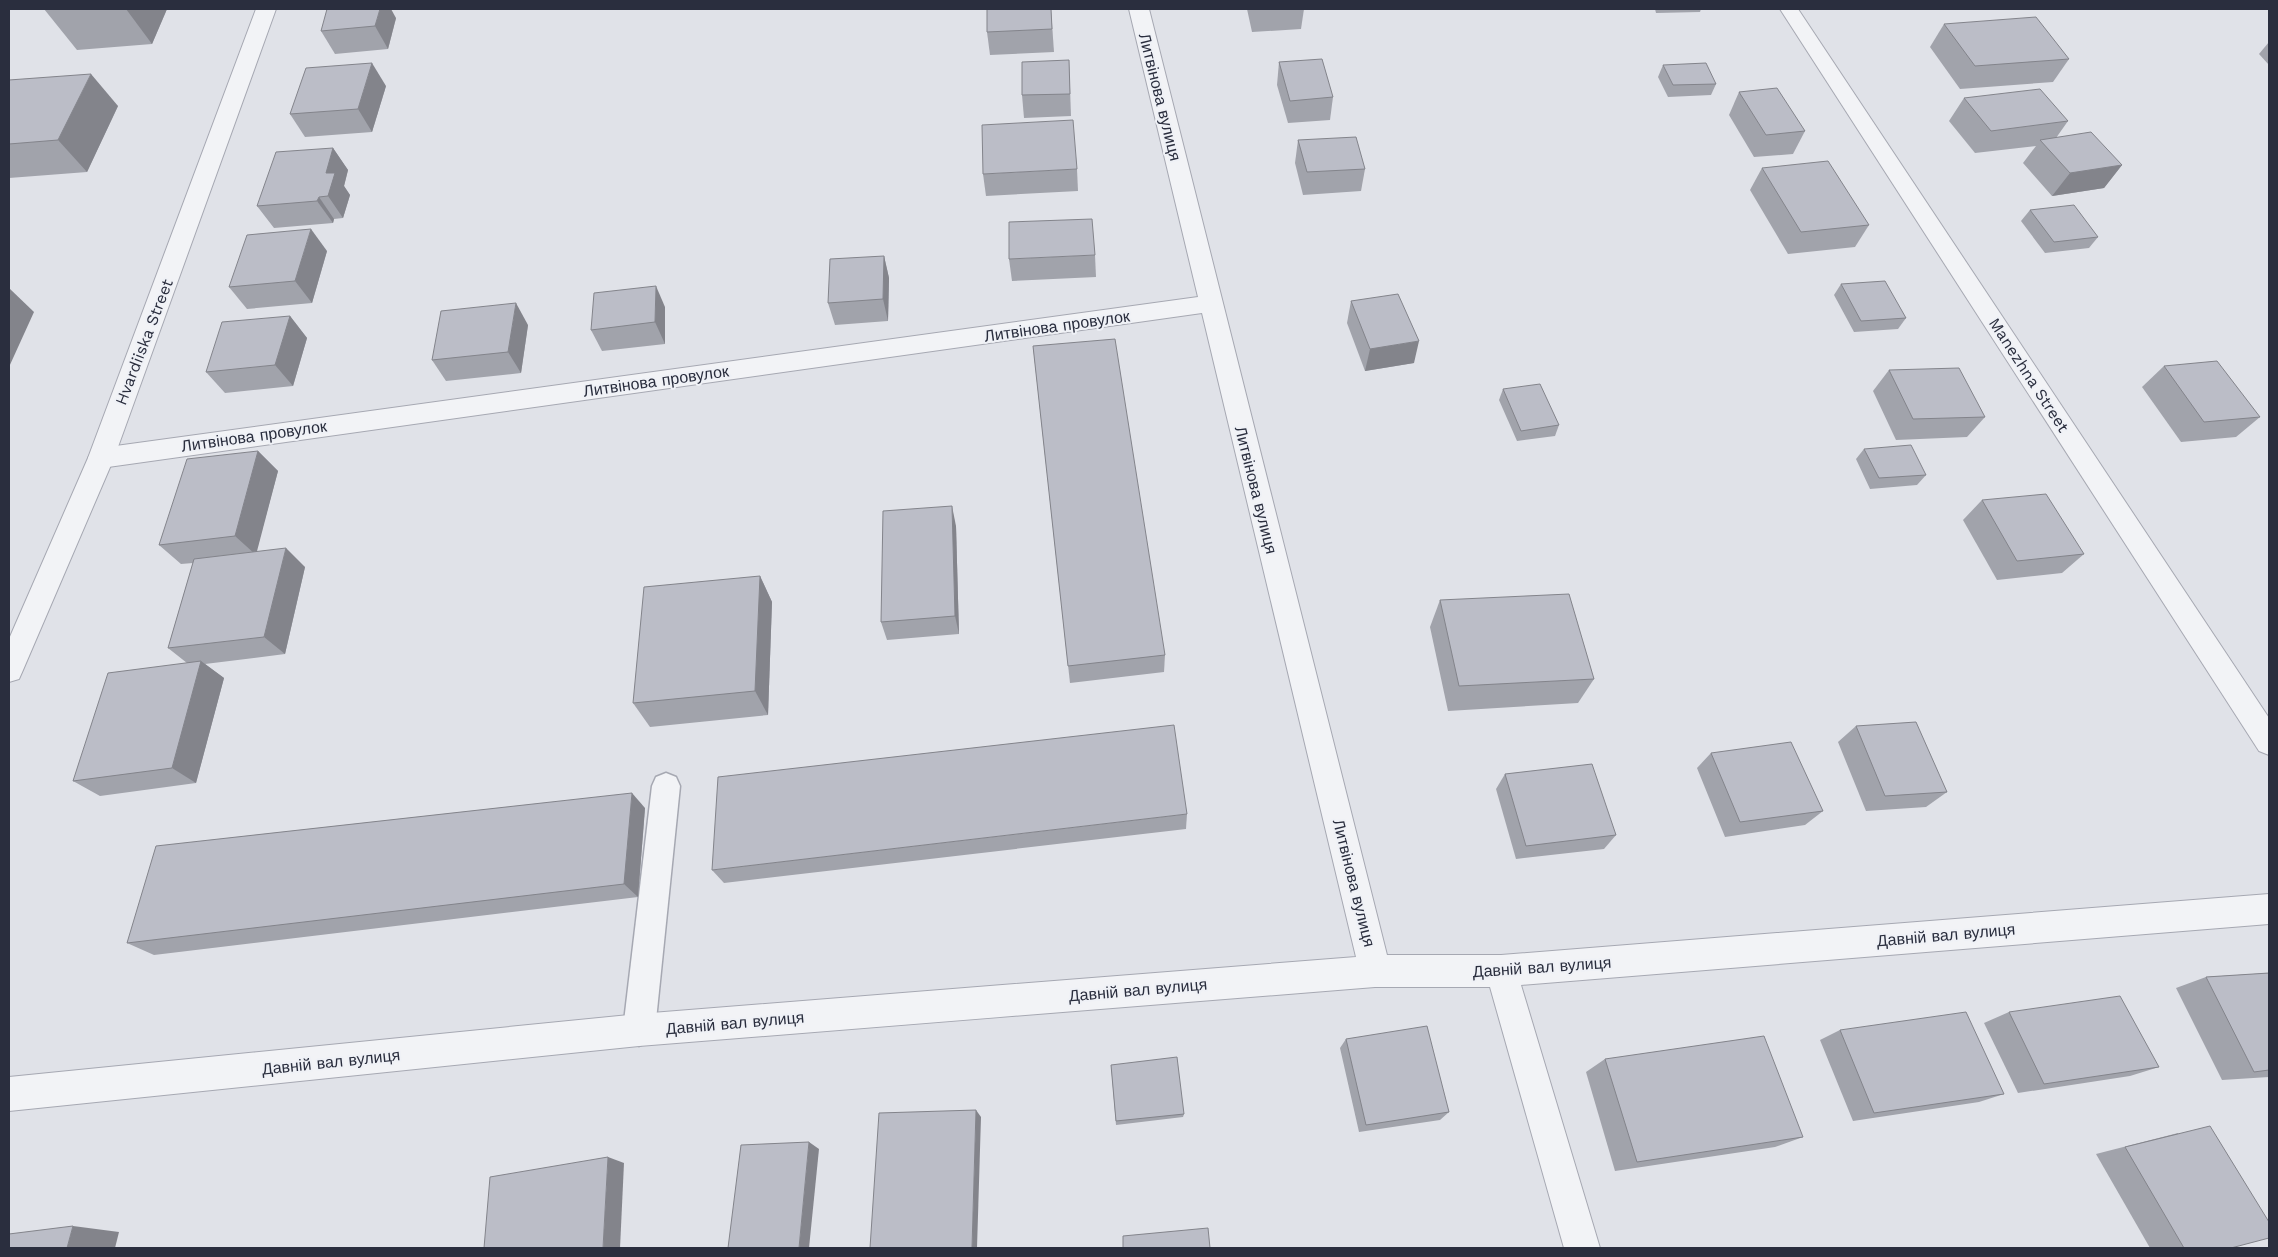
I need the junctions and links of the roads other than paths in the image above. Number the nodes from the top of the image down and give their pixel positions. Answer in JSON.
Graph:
{"nodes":[{"id":1,"x":266,"y":9,"type":"edge"},
{"id":2,"x":1139,"y":9,"type":"edge"},
{"id":3,"x":1789,"y":9,"type":"edge"},
{"id":4,"x":1210,"y":304,"type":"junction"},
{"id":5,"x":101,"y":458,"type":"junction"},
{"id":6,"x":9,"y":670,"type":"edge"},
{"id":7,"x":2269,"y":742,"type":"edge"},
{"id":8,"x":666,"y":786,"type":"dead end"},
{"id":9,"x":2269,"y":909,"type":"edge"},
{"id":10,"x":1375,"y":971,"type":"junction"},
{"id":11,"x":1501,"y":971,"type":"junction"},
{"id":12,"x":639,"y":1030,"type":"junction"},
{"id":13,"x":9,"y":1094,"type":"edge"},
{"id":14,"x":1582,"y":1248,"type":"edge"}],
"edges":[{"from":1,"to":5,"type":"street","name":"Hvardiiska Street"},
{"from":2,"to":4,"type":"street","name":"Литвінова вулиця"},
{"from":3,"to":7,"type":"street","name":"Manezhna Street"},
{"from":4,"to":5,"type":"street","name":"Литвінова провулок"},
{"from":4,"to":10,"type":"street","name":"Литвінова вулиця"},
{"from":5,"to":6,"type":"street","name":"Hvardiiska Street"},
{"from":8,"to":12,"type":"lane"},
{"from":9,"to":11,"type":"street","name":"Давній вал вулиця"},
{"from":10,"to":11,"type":"street","name":"Давній вал вулиця"},
{"from":10,"to":12,"type":"street","name":"Давній вал вулиця"},
{"from":11,"to":14,"type":"street"},
{"from":12,"to":13,"type":"street","name":"Давній вал вулиця"}]}
